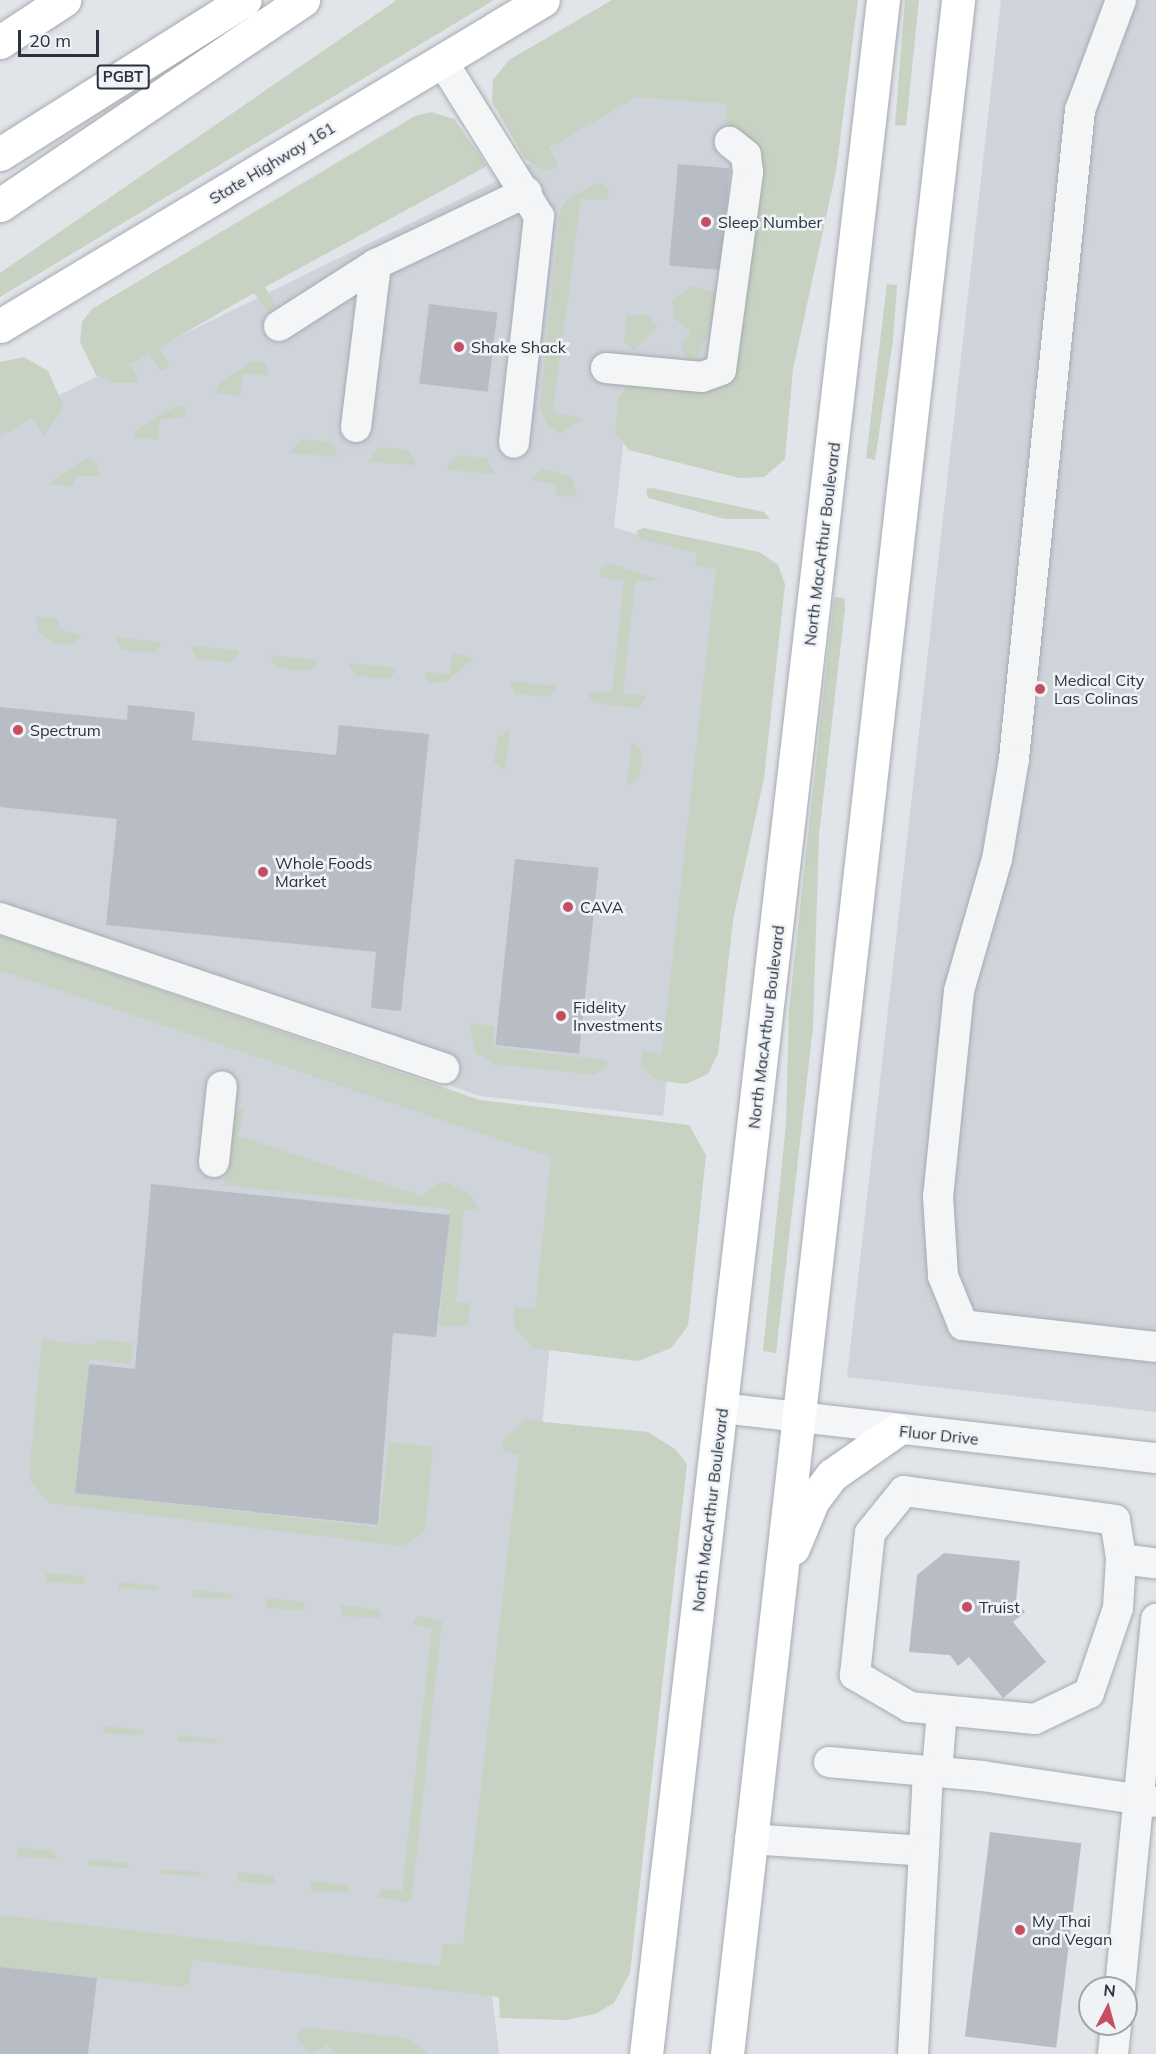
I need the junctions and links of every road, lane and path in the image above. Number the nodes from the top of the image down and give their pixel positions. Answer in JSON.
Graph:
{"nodes":[{"id":1,"x":64,"y":0,"type":"edge"},
{"id":2,"x":245,"y":0,"type":"edge"},
{"id":3,"x":303,"y":0,"type":"edge"},
{"id":4,"x":543,"y":0,"type":"edge"},
{"id":5,"x":883,"y":0,"type":"edge"},
{"id":6,"x":958,"y":0,"type":"edge"},
{"id":7,"x":1121,"y":0,"type":"edge"},
{"id":8,"x":8,"y":35,"type":"edge"},
{"id":9,"x":442,"y":61,"type":"junction"},
{"id":10,"x":730,"y":142,"type":"dead end"},
{"id":11,"x":0,"y":154,"type":"edge"},
{"id":12,"x":528,"y":192,"type":"junction"},
{"id":13,"x":0,"y":205,"type":"edge"},
{"id":14,"x":376,"y":264,"type":"junction"},
{"id":15,"x":0,"y":326,"type":"edge"},
{"id":16,"x":279,"y":326,"type":"dead end"},
{"id":17,"x":606,"y":368,"type":"dead end"},
{"id":18,"x":356,"y":427,"type":"dead end"},
{"id":19,"x":514,"y":443,"type":"dead end"},
{"id":20,"x":0,"y":918,"type":"edge"},
{"id":21,"x":444,"y":1068,"type":"dead end"},
{"id":22,"x":222,"y":1086,"type":"dead end"},
{"id":23,"x":214,"y":1162,"type":"dead end"},
{"id":24,"x":1156,"y":1347,"type":"edge"},
{"id":25,"x":722,"y":1408,"type":"junction"},
{"id":26,"x":797,"y":1419,"type":"junction"},
{"id":27,"x":896,"y":1430,"type":"junction"},
{"id":28,"x":1156,"y":1458,"type":"edge"},
{"id":29,"x":1121,"y":1559,"type":"junction"},
{"id":30,"x":1156,"y":1563,"type":"edge"},
{"id":31,"x":779,"y":1583,"type":"junction"},
{"id":32,"x":1156,"y":1619,"type":"edge"},
{"id":33,"x":942,"y":1710,"type":"junction"},
{"id":34,"x":1152,"y":1711,"type":"edge"},
{"id":35,"x":829,"y":1762,"type":"dead end"},
{"id":36,"x":933,"y":1771,"type":"junction"},
{"id":37,"x":1147,"y":1801,"type":"edge"},
{"id":38,"x":750,"y":1839,"type":"junction"},
{"id":39,"x":924,"y":1851,"type":"junction"},
{"id":40,"x":1122,"y":1976,"type":"edge"},
{"id":41,"x":1115,"y":2036,"type":"edge"},
{"id":42,"x":646,"y":2054,"type":"edge"},
{"id":43,"x":727,"y":2054,"type":"edge"},
{"id":44,"x":913,"y":2054,"type":"edge"},
{"id":45,"x":1113,"y":2054,"type":"edge"}],
"edges":[{"from":1,"to":8,"type":"main road"},
{"from":2,"to":11,"type":"main road","number":"PGBT"},
{"from":3,"to":13,"type":"main road"},
{"from":4,"to":9,"type":"main road","name":"State Highway 161"},
{"from":5,"to":25,"type":"main road","name":"North MacArthur Boulevard"},
{"from":6,"to":26,"type":"main road"},
{"from":7,"to":24,"type":"street"},
{"from":9,"to":12,"type":"street"},
{"from":9,"to":15,"type":"main road","name":"State Highway 161"},
{"from":10,"to":17,"type":"street"},
{"from":12,"to":14,"type":"street"},
{"from":12,"to":19,"type":"street"},
{"from":14,"to":16,"type":"street"},
{"from":14,"to":18,"type":"street"},
{"from":20,"to":21,"type":"street"},
{"from":22,"to":23,"type":"street"},
{"from":25,"to":26,"type":"street","name":"Fluor Drive"},
{"from":25,"to":42,"type":"main road","name":"North MacArthur Boulevard"},
{"from":26,"to":27,"type":"street","name":"Fluor Drive"},
{"from":26,"to":31,"type":"main road"},
{"from":27,"to":28,"type":"street","name":"Fluor Drive"},
{"from":27,"to":31,"type":"main road"},
{"from":29,"to":30,"type":"street"},
{"from":29,"to":33,"type":"street"},
{"from":29,"to":33,"type":"street"},
{"from":31,"to":38,"type":"main road"},
{"from":32,"to":34,"type":"street"},
{"from":33,"to":36,"type":"street"},
{"from":34,"to":37,"type":"street"},
{"from":35,"to":36,"type":"street"},
{"from":36,"to":37,"type":"street"},
{"from":36,"to":39,"type":"street"},
{"from":37,"to":40,"type":"street"},
{"from":38,"to":39,"type":"street"},
{"from":38,"to":43,"type":"main road"},
{"from":39,"to":44,"type":"street"},
{"from":41,"to":45,"type":"street"}]}
